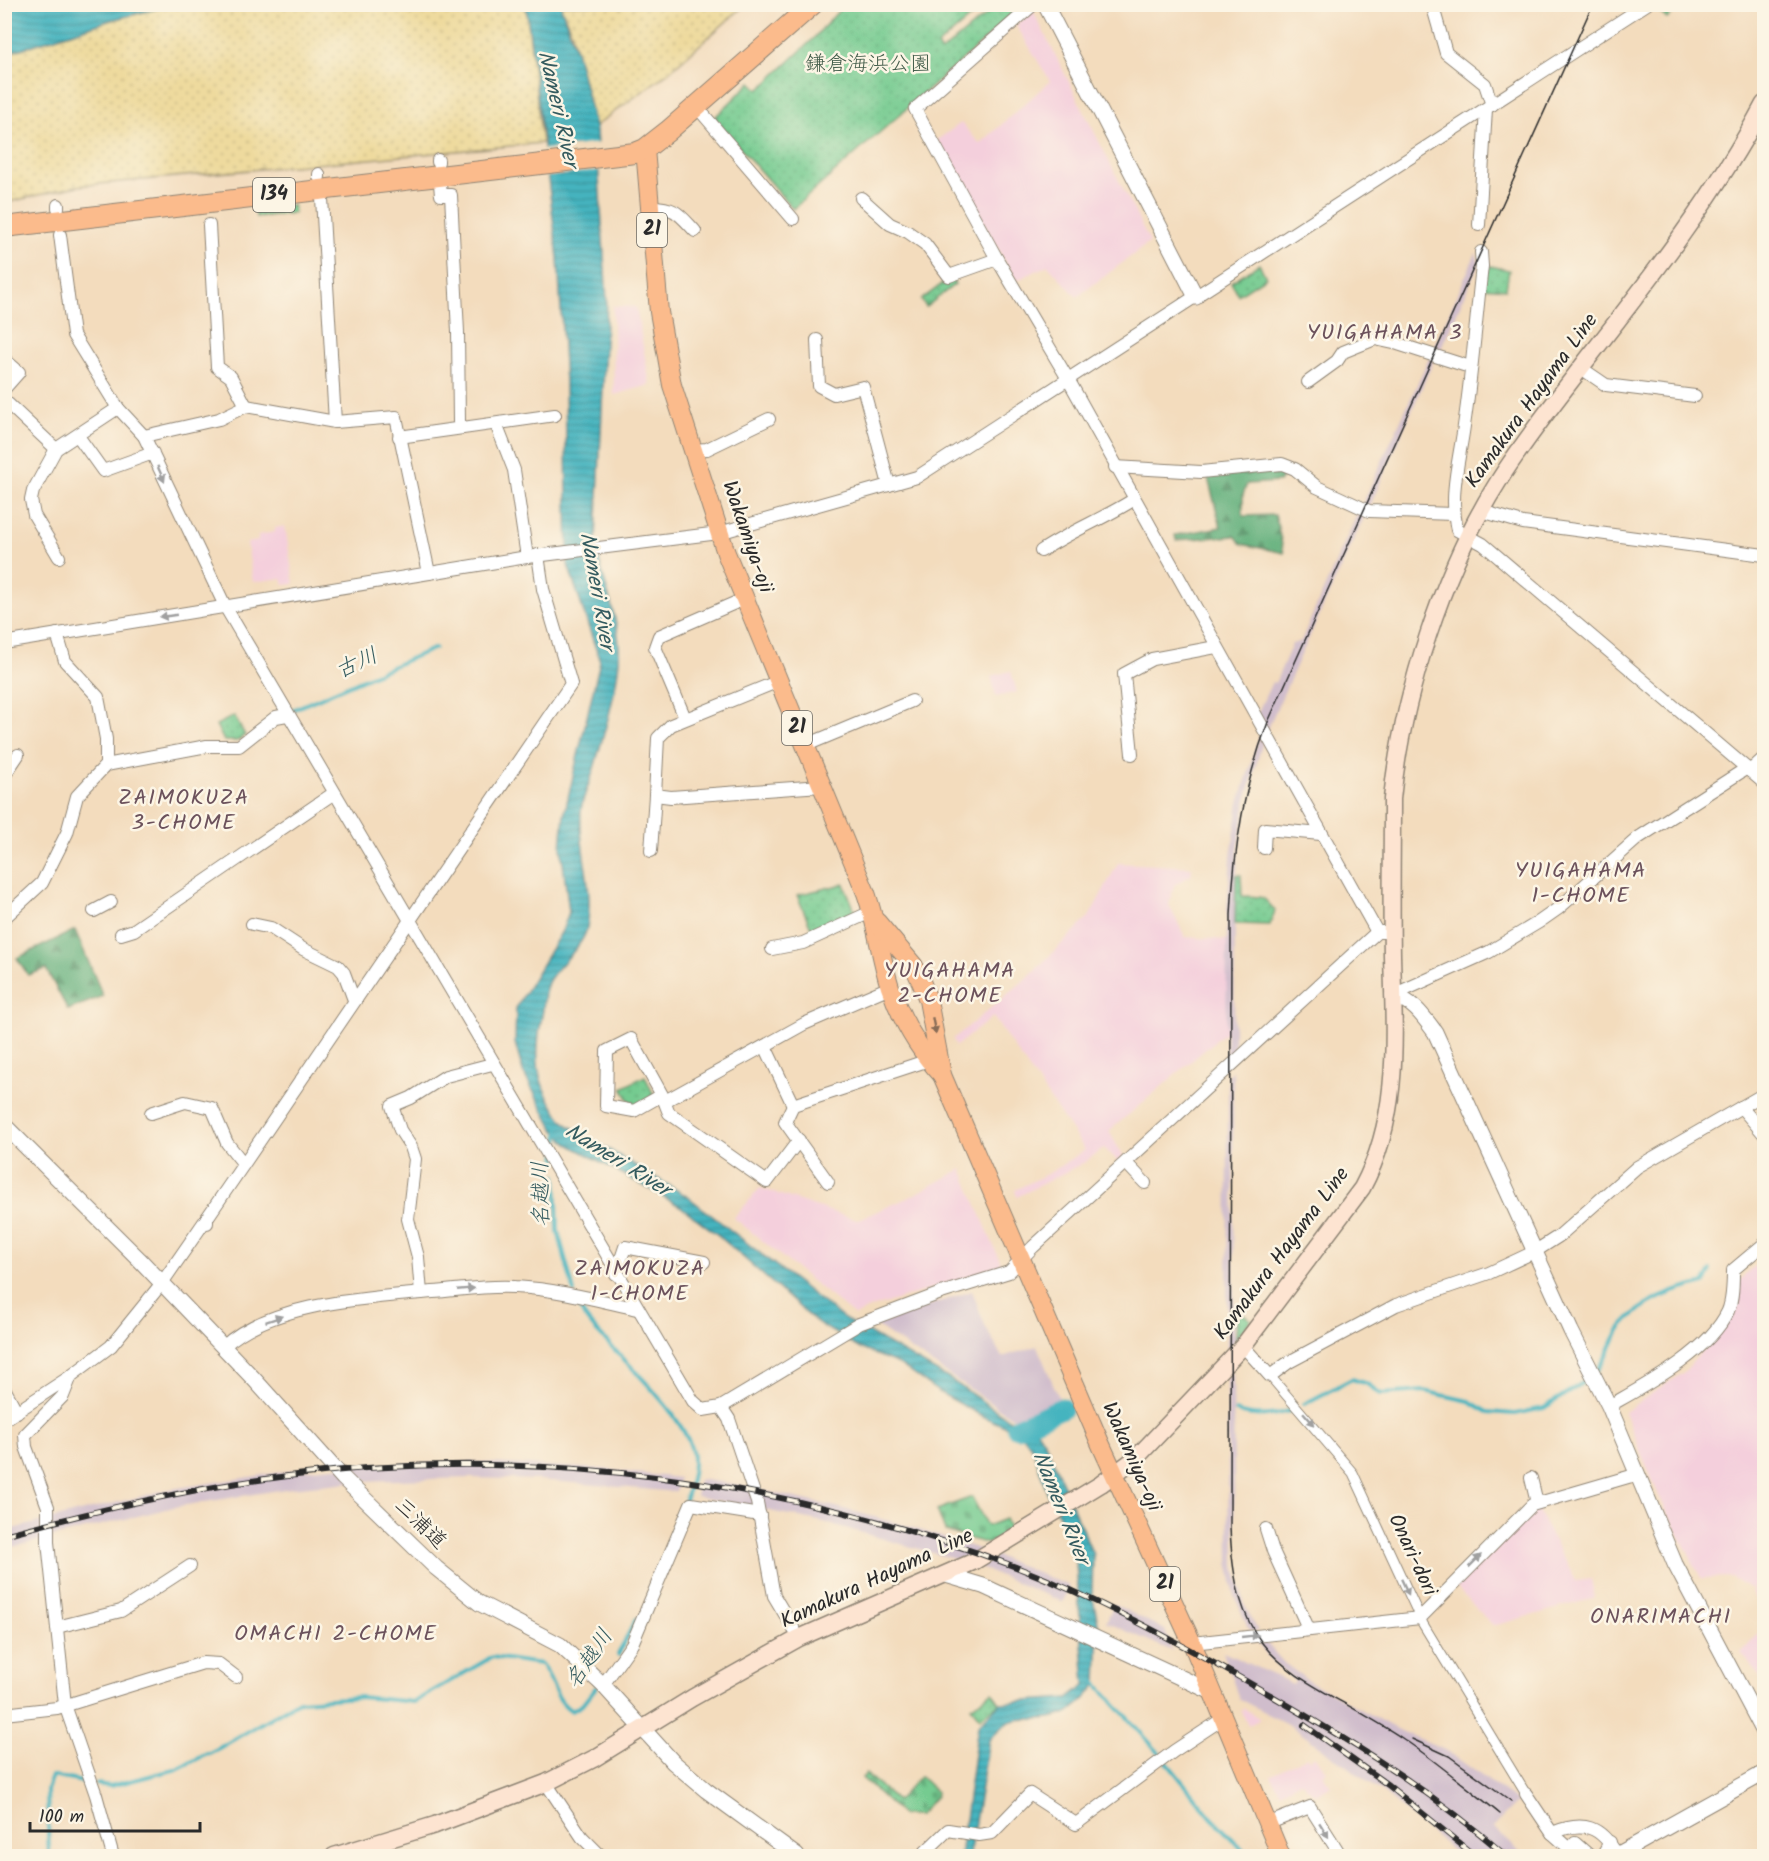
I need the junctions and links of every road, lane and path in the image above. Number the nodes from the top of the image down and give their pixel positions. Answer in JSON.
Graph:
{"nodes":[{"id":1,"x":813,"y":4,"type":"edge"},
{"id":2,"x":1034,"y":4,"type":"edge"},
{"id":3,"x":1045,"y":4,"type":"edge"},
{"id":4,"x":1432,"y":4,"type":"edge"},
{"id":5,"x":1647,"y":4,"type":"edge"},
{"id":6,"x":1764,"y":104,"type":"edge"},
{"id":7,"x":697,"y":107,"type":"junction"},
{"id":8,"x":1489,"y":107,"type":"junction"},
{"id":9,"x":645,"y":149,"type":"junction"},
{"id":10,"x":440,"y":184,"type":"dead end"},
{"id":11,"x":322,"y":198,"type":"dead end"},
{"id":12,"x":861,"y":198,"type":"dead end"},
{"id":13,"x":651,"y":207,"type":"junction"},
{"id":14,"x":793,"y":219,"type":"dead end"},
{"id":15,"x":209,"y":225,"type":"dead end"},
{"id":16,"x":1479,"y":225,"type":"dead end"},
{"id":17,"x":4,"y":227,"type":"edge"},
{"id":18,"x":695,"y":231,"type":"dead end"},
{"id":19,"x":60,"y":236,"type":"dead end"},
{"id":20,"x":1481,"y":252,"type":"dead end"},
{"id":21,"x":997,"y":259,"type":"junction"},
{"id":22,"x":1196,"y":297,"type":"junction"},
{"id":23,"x":817,"y":340,"type":"dead end"},
{"id":24,"x":4,"y":359,"type":"edge"},
{"id":25,"x":1470,"y":367,"type":"junction"},
{"id":26,"x":1581,"y":368,"type":"junction"},
{"id":27,"x":1068,"y":379,"type":"junction"},
{"id":28,"x":1308,"y":382,"type":"dead end"},
{"id":29,"x":4,"y":389,"type":"edge"},
{"id":30,"x":1695,"y":396,"type":"dead end"},
{"id":31,"x":4,"y":400,"type":"edge"},
{"id":32,"x":246,"y":406,"type":"junction"},
{"id":33,"x":118,"y":408,"type":"junction"},
{"id":34,"x":555,"y":415,"type":"dead end"},
{"id":35,"x":769,"y":419,"type":"dead end"},
{"id":36,"x":335,"y":422,"type":"junction"},
{"id":37,"x":495,"y":424,"type":"junction"},
{"id":38,"x":462,"y":428,"type":"junction"},
{"id":39,"x":78,"y":436,"type":"junction"},
{"id":40,"x":144,"y":436,"type":"junction"},
{"id":41,"x":399,"y":437,"type":"junction"},
{"id":42,"x":56,"y":449,"type":"junction"},
{"id":43,"x":693,"y":450,"type":"junction"},
{"id":44,"x":153,"y":453,"type":"junction"},
{"id":45,"x":1115,"y":467,"type":"junction"},
{"id":46,"x":889,"y":485,"type":"junction"},
{"id":47,"x":1133,"y":500,"type":"junction"},
{"id":48,"x":1481,"y":510,"type":"junction"},
{"id":49,"x":1453,"y":514,"type":"junction"},
{"id":50,"x":719,"y":533,"type":"junction"},
{"id":51,"x":1469,"y":534,"type":"junction"},
{"id":52,"x":1041,"y":551,"type":"dead end"},
{"id":53,"x":1764,"y":555,"type":"edge"},
{"id":54,"x":532,"y":556,"type":"junction"},
{"id":55,"x":59,"y":557,"type":"dead end"},
{"id":56,"x":429,"y":573,"type":"junction"},
{"id":57,"x":744,"y":599,"type":"junction"},
{"id":58,"x":226,"y":608,"type":"junction"},
{"id":59,"x":57,"y":634,"type":"junction"},
{"id":60,"x":4,"y":643,"type":"edge"},
{"id":61,"x":1216,"y":646,"type":"junction"},
{"id":62,"x":779,"y":681,"type":"junction"},
{"id":63,"x":912,"y":701,"type":"dead end"},
{"id":64,"x":284,"y":710,"type":"junction"},
{"id":65,"x":685,"y":718,"type":"junction"},
{"id":66,"x":804,"y":746,"type":"junction"},
{"id":67,"x":1132,"y":754,"type":"dead end"},
{"id":68,"x":18,"y":755,"type":"dead end"},
{"id":69,"x":1764,"y":758,"type":"edge"},
{"id":70,"x":106,"y":765,"type":"junction"},
{"id":71,"x":1748,"y":770,"type":"junction"},
{"id":72,"x":4,"y":776,"type":"edge"},
{"id":73,"x":1764,"y":783,"type":"edge"},
{"id":74,"x":821,"y":786,"type":"junction"},
{"id":75,"x":334,"y":793,"type":"junction"},
{"id":76,"x":655,"y":795,"type":"junction"},
{"id":77,"x":1321,"y":834,"type":"junction"},
{"id":78,"x":1264,"y":848,"type":"dead end"},
{"id":79,"x":651,"y":851,"type":"dead end"},
{"id":80,"x":111,"y":902,"type":"dead end"},
{"id":81,"x":94,"y":911,"type":"dead end"},
{"id":82,"x":875,"y":917,"type":"junction"},
{"id":83,"x":4,"y":918,"type":"edge"},
{"id":84,"x":409,"y":919,"type":"junction"},
{"id":85,"x":252,"y":924,"type":"dead end"},
{"id":86,"x":1384,"y":932,"type":"junction"},
{"id":87,"x":121,"y":934,"type":"dead end"},
{"id":88,"x":772,"y":949,"type":"dead end"},
{"id":89,"x":890,"y":987,"type":"junction"},
{"id":90,"x":1394,"y":995,"type":"junction"},
{"id":91,"x":354,"y":1000,"type":"junction"},
{"id":92,"x":765,"y":1046,"type":"junction"},
{"id":93,"x":929,"y":1060,"type":"junction"},
{"id":94,"x":492,"y":1064,"type":"junction"},
{"id":95,"x":942,"y":1075,"type":"junction"},
{"id":96,"x":1764,"y":1094,"type":"edge"},
{"id":97,"x":664,"y":1098,"type":"junction"},
{"id":98,"x":793,"y":1105,"type":"junction"},
{"id":99,"x":1741,"y":1107,"type":"junction"},
{"id":100,"x":151,"y":1113,"type":"dead end"},
{"id":101,"x":4,"y":1125,"type":"edge"},
{"id":102,"x":1764,"y":1134,"type":"edge"},
{"id":103,"x":799,"y":1140,"type":"junction"},
{"id":104,"x":1126,"y":1162,"type":"junction"},
{"id":105,"x":243,"y":1163,"type":"junction"},
{"id":106,"x":828,"y":1182,"type":"dead end"},
{"id":107,"x":1145,"y":1183,"type":"dead end"},
{"id":108,"x":1764,"y":1244,"type":"edge"},
{"id":109,"x":1534,"y":1252,"type":"junction"},
{"id":110,"x":1020,"y":1260,"type":"junction"},
{"id":111,"x":704,"y":1262,"type":"dead end"},
{"id":112,"x":616,"y":1274,"type":"junction"},
{"id":113,"x":162,"y":1283,"type":"junction"},
{"id":114,"x":421,"y":1293,"type":"junction"},
{"id":115,"x":637,"y":1309,"type":"junction"},
{"id":116,"x":223,"y":1347,"type":"junction"},
{"id":117,"x":1244,"y":1347,"type":"junction"},
{"id":118,"x":71,"y":1376,"type":"junction"},
{"id":119,"x":1270,"y":1376,"type":"junction"},
{"id":120,"x":4,"y":1388,"type":"edge"},
{"id":121,"x":1609,"y":1406,"type":"junction"},
{"id":122,"x":721,"y":1407,"type":"junction"},
{"id":123,"x":17,"y":1412,"type":"junction"},
{"id":124,"x":4,"y":1420,"type":"edge"},
{"id":125,"x":1635,"y":1474,"type":"junction"},
{"id":126,"x":1114,"y":1475,"type":"junction"},
{"id":127,"x":1531,"y":1478,"type":"dead end"},
{"id":128,"x":1538,"y":1503,"type":"junction"},
{"id":129,"x":760,"y":1515,"type":"junction"},
{"id":130,"x":1266,"y":1529,"type":"dead end"},
{"id":131,"x":190,"y":1566,"type":"dead end"},
{"id":132,"x":946,"y":1575,"type":"junction"},
{"id":133,"x":1420,"y":1618,"type":"junction"},
{"id":134,"x":57,"y":1627,"type":"junction"},
{"id":135,"x":1309,"y":1630,"type":"junction"},
{"id":136,"x":799,"y":1638,"type":"junction"},
{"id":137,"x":1192,"y":1643,"type":"junction"},
{"id":138,"x":236,"y":1677,"type":"dead end"},
{"id":139,"x":599,"y":1682,"type":"junction"},
{"id":140,"x":1214,"y":1693,"type":"junction"},
{"id":141,"x":65,"y":1705,"type":"junction"},
{"id":142,"x":4,"y":1714,"type":"edge"},
{"id":143,"x":1224,"y":1718,"type":"junction"},
{"id":144,"x":642,"y":1729,"type":"junction"},
{"id":145,"x":1764,"y":1732,"type":"edge"},
{"id":146,"x":1764,"y":1773,"type":"edge"},
{"id":147,"x":546,"y":1783,"type":"junction"},
{"id":148,"x":1526,"y":1794,"type":"joint"},
{"id":149,"x":1267,"y":1824,"type":"junction"},
{"id":150,"x":1587,"y":1828,"type":"junction"},
{"id":151,"x":1552,"y":1833,"type":"junction"},
{"id":152,"x":1579,"y":1851,"type":"edge"},
{"id":153,"x":1612,"y":1853,"type":"edge"},
{"id":154,"x":113,"y":1857,"type":"edge"},
{"id":155,"x":334,"y":1857,"type":"edge"},
{"id":156,"x":601,"y":1857,"type":"edge"},
{"id":157,"x":797,"y":1857,"type":"edge"},
{"id":158,"x":921,"y":1857,"type":"edge"},
{"id":159,"x":1281,"y":1857,"type":"edge"},
{"id":160,"x":1341,"y":1857,"type":"edge"},
{"id":161,"x":1590,"y":1857,"type":"edge"}],
"edges":[{"from":1,"to":7,"type":"highway","number":"134"},
{"from":2,"to":21,"type":"street"},
{"from":3,"to":22,"type":"street"},
{"from":4,"to":8,"type":"street"},
{"from":5,"to":8,"type":"street"},
{"from":6,"to":26,"type":"main road","name":"Kamakura Hayama Line"},
{"from":7,"to":9,"type":"highway","number":"134"},
{"from":7,"to":14,"type":"street"},
{"from":8,"to":16,"type":"street"},
{"from":8,"to":22,"type":"street"},
{"from":9,"to":13,"type":"main road","name":"Wakamiya-oji","number":"21"},
{"from":9,"to":17,"type":"highway","number":"134"},
{"from":10,"to":38,"type":"street"},
{"from":11,"to":36,"type":"street"},
{"from":12,"to":21,"type":"street"},
{"from":13,"to":18,"type":"street"},
{"from":13,"to":43,"type":"main road","name":"Wakamiya-oji","number":"21"},
{"from":15,"to":32,"type":"street"},
{"from":19,"to":33,"type":"street"},
{"from":20,"to":25,"type":"street"},
{"from":21,"to":27,"type":"street"},
{"from":22,"to":27,"type":"street"},
{"from":23,"to":46,"type":"street"},
{"from":24,"to":29,"type":"street"},
{"from":25,"to":28,"type":"street"},
{"from":25,"to":49,"type":"street"},
{"from":26,"to":30,"type":"street"},
{"from":26,"to":48,"type":"main road","name":"Kamakura Hayama Line"},
{"from":27,"to":45,"type":"street"},
{"from":27,"to":46,"type":"street"},
{"from":31,"to":42,"type":"street"},
{"from":32,"to":36,"type":"street"},
{"from":32,"to":40,"type":"street"},
{"from":33,"to":39,"type":"street"},
{"from":33,"to":40,"type":"street"},
{"from":34,"to":37,"type":"street"},
{"from":35,"to":43,"type":"street"},
{"from":36,"to":41,"type":"street"},
{"from":37,"to":38,"type":"street"},
{"from":37,"to":54,"type":"street"},
{"from":38,"to":41,"type":"street"},
{"from":39,"to":42,"type":"street"},
{"from":39,"to":44,"type":"street"},
{"from":40,"to":44,"type":"street"},
{"from":41,"to":56,"type":"street"},
{"from":42,"to":55,"type":"street"},
{"from":43,"to":50,"type":"main road","name":"Wakamiya-oji","number":"21"},
{"from":44,"to":58,"type":"street","one_way":true},
{"from":45,"to":47,"type":"street"},
{"from":45,"to":49,"type":"street"},
{"from":46,"to":50,"type":"street"},
{"from":47,"to":52,"type":"street"},
{"from":47,"to":61,"type":"street"},
{"from":48,"to":51,"type":"main road","name":"Kamakura Hayama Line"},
{"from":48,"to":53,"type":"street"},
{"from":49,"to":51,"type":"street"},
{"from":50,"to":54,"type":"street"},
{"from":50,"to":57,"type":"main road","name":"Wakamiya-oji","number":"21"},
{"from":51,"to":71,"type":"street"},
{"from":51,"to":86,"type":"main road","name":"Kamakura Hayama Line"},
{"from":54,"to":56,"type":"street"},
{"from":54,"to":84,"type":"street"},
{"from":56,"to":58,"type":"street"},
{"from":57,"to":62,"type":"main road","name":"Wakamiya-oji","number":"21"},
{"from":57,"to":65,"type":"street"},
{"from":58,"to":59,"type":"street","one_way":true},
{"from":58,"to":64,"type":"street"},
{"from":59,"to":60,"type":"street"},
{"from":59,"to":70,"type":"street"},
{"from":61,"to":67,"type":"street"},
{"from":61,"to":77,"type":"street"},
{"from":62,"to":65,"type":"street"},
{"from":62,"to":66,"type":"main road","name":"Wakamiya-oji","number":"21"},
{"from":63,"to":66,"type":"street"},
{"from":64,"to":70,"type":"street"},
{"from":64,"to":75,"type":"street"},
{"from":65,"to":76,"type":"street"},
{"from":66,"to":74,"type":"main road","name":"Wakamiya-oji","number":"21"},
{"from":68,"to":72,"type":"street"},
{"from":69,"to":71,"type":"street"},
{"from":70,"to":83,"type":"street"},
{"from":71,"to":73,"type":"street"},
{"from":71,"to":90,"type":"street"},
{"from":74,"to":76,"type":"street"},
{"from":74,"to":82,"type":"main road","name":"Wakamiya-oji","number":"21"},
{"from":75,"to":84,"type":"street"},
{"from":75,"to":87,"type":"street"},
{"from":76,"to":79,"type":"street"},
{"from":77,"to":78,"type":"street"},
{"from":77,"to":86,"type":"street"},
{"from":80,"to":81,"type":"street"},
{"from":82,"to":88,"type":"street"},
{"from":82,"to":89,"type":"main road","name":"Wakamiya-oji","number":"21"},
{"from":82,"to":95,"type":"main road","name":"Wakamiya-oji","number":"21","one_way":true},
{"from":84,"to":91,"type":"street"},
{"from":84,"to":94,"type":"street"},
{"from":85,"to":91,"type":"street"},
{"from":86,"to":90,"type":"main road","name":"Kamakura Hayama Line"},
{"from":86,"to":104,"type":"street"},
{"from":89,"to":92,"type":"street"},
{"from":89,"to":93,"type":"main road","name":"Wakamiya-oji","number":"21"},
{"from":90,"to":109,"type":"street"},
{"from":90,"to":117,"type":"main road","name":"Kamakura Hayama Line"},
{"from":91,"to":105,"type":"street"},
{"from":92,"to":97,"type":"street"},
{"from":92,"to":98,"type":"street"},
{"from":93,"to":95,"type":"main road","name":"Wakamiya-oji","number":"21"},
{"from":93,"to":98,"type":"street"},
{"from":94,"to":112,"type":"street"},
{"from":94,"to":114,"type":"street"},
{"from":95,"to":110,"type":"main road","name":"Wakamiya-oji","number":"21"},
{"from":96,"to":99,"type":"street"},
{"from":97,"to":97,"type":"street"},
{"from":97,"to":103,"type":"street"},
{"from":98,"to":103,"type":"street"},
{"from":99,"to":102,"type":"street"},
{"from":99,"to":109,"type":"street"},
{"from":100,"to":105,"type":"street"},
{"from":101,"to":113,"type":"street","name":"三浦道"},
{"from":103,"to":106,"type":"street"},
{"from":104,"to":107,"type":"street"},
{"from":104,"to":110,"type":"street"},
{"from":105,"to":113,"type":"street"},
{"from":108,"to":121,"type":"street"},
{"from":109,"to":119,"type":"street"},
{"from":109,"to":121,"type":"street"},
{"from":110,"to":122,"type":"street"},
{"from":110,"to":126,"type":"main road","name":"Wakamiya-oji","number":"21"},
{"from":111,"to":112,"type":"street"},
{"from":112,"to":115,"type":"street"},
{"from":113,"to":116,"type":"street","name":"三浦道"},
{"from":113,"to":118,"type":"street"},
{"from":114,"to":115,"type":"street","one_way":true},
{"from":116,"to":114,"type":"street","one_way":true},
{"from":115,"to":122,"type":"street"},
{"from":116,"to":139,"type":"street","name":"三浦道"},
{"from":117,"to":119,"type":"street","name":"Onari-dori"},
{"from":117,"to":126,"type":"main road","name":"Kamakura Hayama Line"},
{"from":118,"to":123,"type":"street"},
{"from":118,"to":134,"type":"street"},
{"from":119,"to":133,"type":"street","name":"Onari-dori","one_way":true},
{"from":120,"to":123,"type":"street"},
{"from":121,"to":125,"type":"street"},
{"from":122,"to":129,"type":"street"},
{"from":123,"to":124,"type":"street"},
{"from":125,"to":128,"type":"street"},
{"from":125,"to":145,"type":"street"},
{"from":126,"to":132,"type":"main road","name":"Kamakura Hayama Line"},
{"from":126,"to":137,"type":"main road","name":"Wakamiya-oji","number":"21"},
{"from":127,"to":128,"type":"street"},
{"from":133,"to":128,"type":"street","one_way":true},
{"from":129,"to":136,"type":"street"},
{"from":129,"to":139,"type":"street"},
{"from":130,"to":135,"type":"street"},
{"from":131,"to":134,"type":"street"},
{"from":132,"to":136,"type":"main road","name":"Kamakura Hayama Line"},
{"from":132,"to":140,"type":"street"},
{"from":133,"to":135,"type":"street"},
{"from":133,"to":148,"type":"street","name":"Onari-dori"},
{"from":134,"to":141,"type":"street"},
{"from":137,"to":135,"type":"street","one_way":true},
{"from":136,"to":144,"type":"main road","name":"Kamakura Hayama Line"},
{"from":137,"to":140,"type":"main road","name":"Wakamiya-oji","number":"21"},
{"from":138,"to":141,"type":"street"},
{"from":139,"to":144,"type":"street","name":"三浦道"},
{"from":140,"to":143,"type":"main road","name":"Wakamiya-oji","number":"21"},
{"from":141,"to":142,"type":"street"},
{"from":141,"to":154,"type":"street"},
{"from":143,"to":149,"type":"main road","name":"Wakamiya-oji","number":"21"},
{"from":143,"to":158,"type":"street"},
{"from":144,"to":147,"type":"main road","name":"Kamakura Hayama Line"},
{"from":144,"to":157,"type":"street","name":"三浦道"},
{"from":146,"to":153,"type":"street"},
{"from":147,"to":155,"type":"main road","name":"Kamakura Hayama Line"},
{"from":147,"to":156,"type":"street"},
{"from":148,"to":151,"type":"street"},
{"from":149,"to":159,"type":"main road","name":"Wakamiya-oji","number":"21"},
{"from":149,"to":160,"type":"street","one_way":true},
{"from":150,"to":151,"type":"street"},
{"from":150,"to":152,"type":"street"},
{"from":150,"to":153,"type":"street"},
{"from":151,"to":152,"type":"street"},
{"from":152,"to":161,"type":"street"}]}
